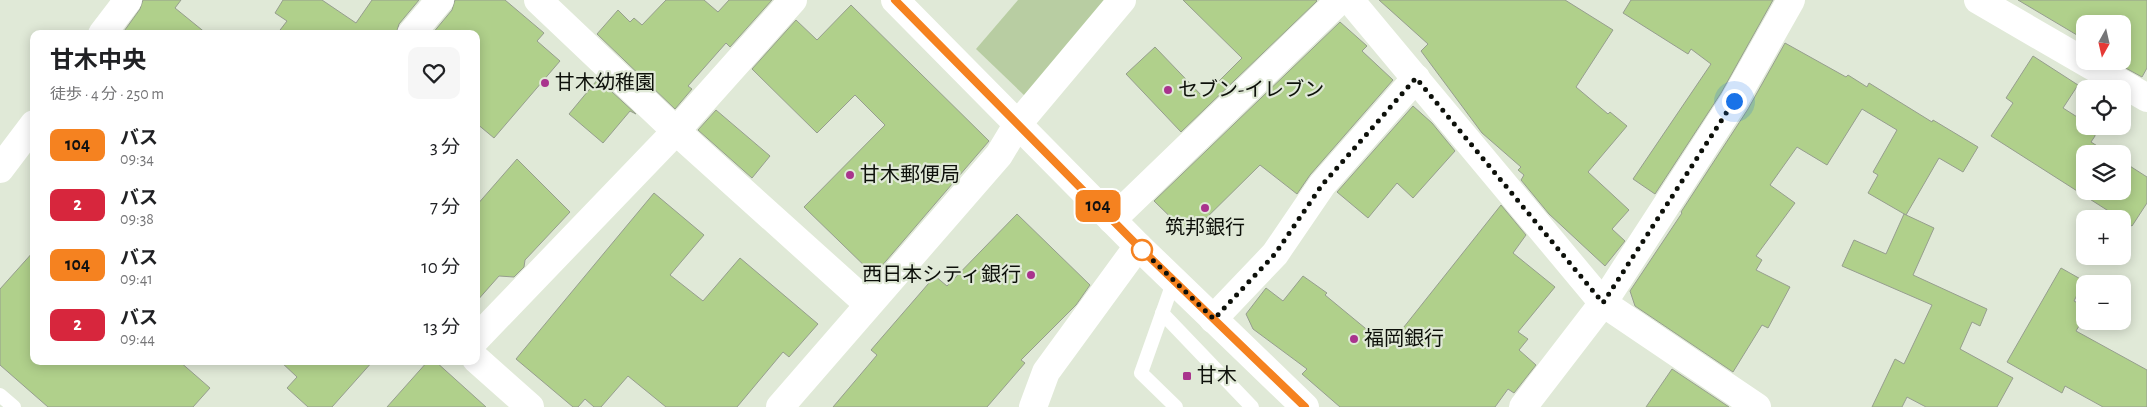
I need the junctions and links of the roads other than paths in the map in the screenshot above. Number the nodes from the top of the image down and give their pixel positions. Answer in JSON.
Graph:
{"nodes":[{"id":1,"x":128,"y":0,"type":"edge"},
{"id":2,"x":440,"y":0,"type":"edge"},
{"id":3,"x":538,"y":0,"type":"edge"},
{"id":4,"x":793,"y":0,"type":"edge"},
{"id":5,"x":895,"y":0,"type":"edge"},
{"id":6,"x":1122,"y":0,"type":"edge"},
{"id":7,"x":1340,"y":0,"type":"edge"},
{"id":8,"x":1350,"y":0,"type":"edge"},
{"id":9,"x":1791,"y":0,"type":"edge"},
{"id":10,"x":1978,"y":0,"type":"edge"},
{"id":11,"x":105,"y":30,"type":"edge"},
{"id":12,"x":414,"y":30,"type":"edge"},
{"id":13,"x":1416,"y":78,"type":"junction"},
{"id":14,"x":2147,"y":98,"type":"edge"},
{"id":15,"x":1017,"y":125,"type":"junction"},
{"id":16,"x":30,"y":129,"type":"edge"},
{"id":17,"x":676,"y":131,"type":"junction"},
{"id":18,"x":0,"y":169,"type":"edge"},
{"id":19,"x":1112,"y":220,"type":"junction"},
{"id":20,"x":1138,"y":246,"type":"junction"},
{"id":21,"x":1174,"y":280,"type":"junction"},
{"id":22,"x":1603,"y":303,"type":"junction"},
{"id":23,"x":868,"y":304,"type":"junction"},
{"id":24,"x":1162,"y":313,"type":"junction"},
{"id":25,"x":1214,"y":319,"type":"junction"},
{"id":26,"x":480,"y":335,"type":"edge"},
{"id":27,"x":480,"y":363,"type":"edge"},
{"id":28,"x":0,"y":395,"type":"edge"},
{"id":29,"x":14,"y":407,"type":"edge"},
{"id":30,"x":530,"y":407,"type":"edge"},
{"id":31,"x":780,"y":407,"type":"edge"},
{"id":32,"x":1033,"y":407,"type":"edge"},
{"id":33,"x":1176,"y":407,"type":"edge"},
{"id":34,"x":1252,"y":407,"type":"edge"},
{"id":35,"x":1305,"y":407,"type":"edge"},
{"id":36,"x":1524,"y":407,"type":"edge"},
{"id":37,"x":1757,"y":407,"type":"edge"}],
"edges":[{"from":1,"to":11,"type":"street"},
{"from":2,"to":12,"type":"street"},
{"from":3,"to":17,"type":"street"},
{"from":4,"to":17,"type":"street"},
{"from":5,"to":15,"type":"street"},
{"from":6,"to":15,"type":"street"},
{"from":7,"to":19,"type":"street"},
{"from":8,"to":13,"type":"street"},
{"from":9,"to":22,"type":"street"},
{"from":10,"to":14,"type":"street"},
{"from":13,"to":22,"type":"street"},
{"from":13,"to":25,"type":"street"},
{"from":15,"to":19,"type":"street"},
{"from":15,"to":23,"type":"street"},
{"from":16,"to":18,"type":"street"},
{"from":17,"to":23,"type":"street"},
{"from":17,"to":26,"type":"street"},
{"from":19,"to":20,"type":"street"},
{"from":20,"to":21,"type":"street"},
{"from":20,"to":32,"type":"street"},
{"from":21,"to":24,"type":"lane"},
{"from":21,"to":25,"type":"street"},
{"from":22,"to":36,"type":"street"},
{"from":22,"to":37,"type":"street"},
{"from":23,"to":31,"type":"street"},
{"from":24,"to":33,"type":"lane"},
{"from":24,"to":34,"type":"lane"},
{"from":25,"to":35,"type":"street"},
{"from":27,"to":30,"type":"street"},
{"from":28,"to":29,"type":"lane"}]}
